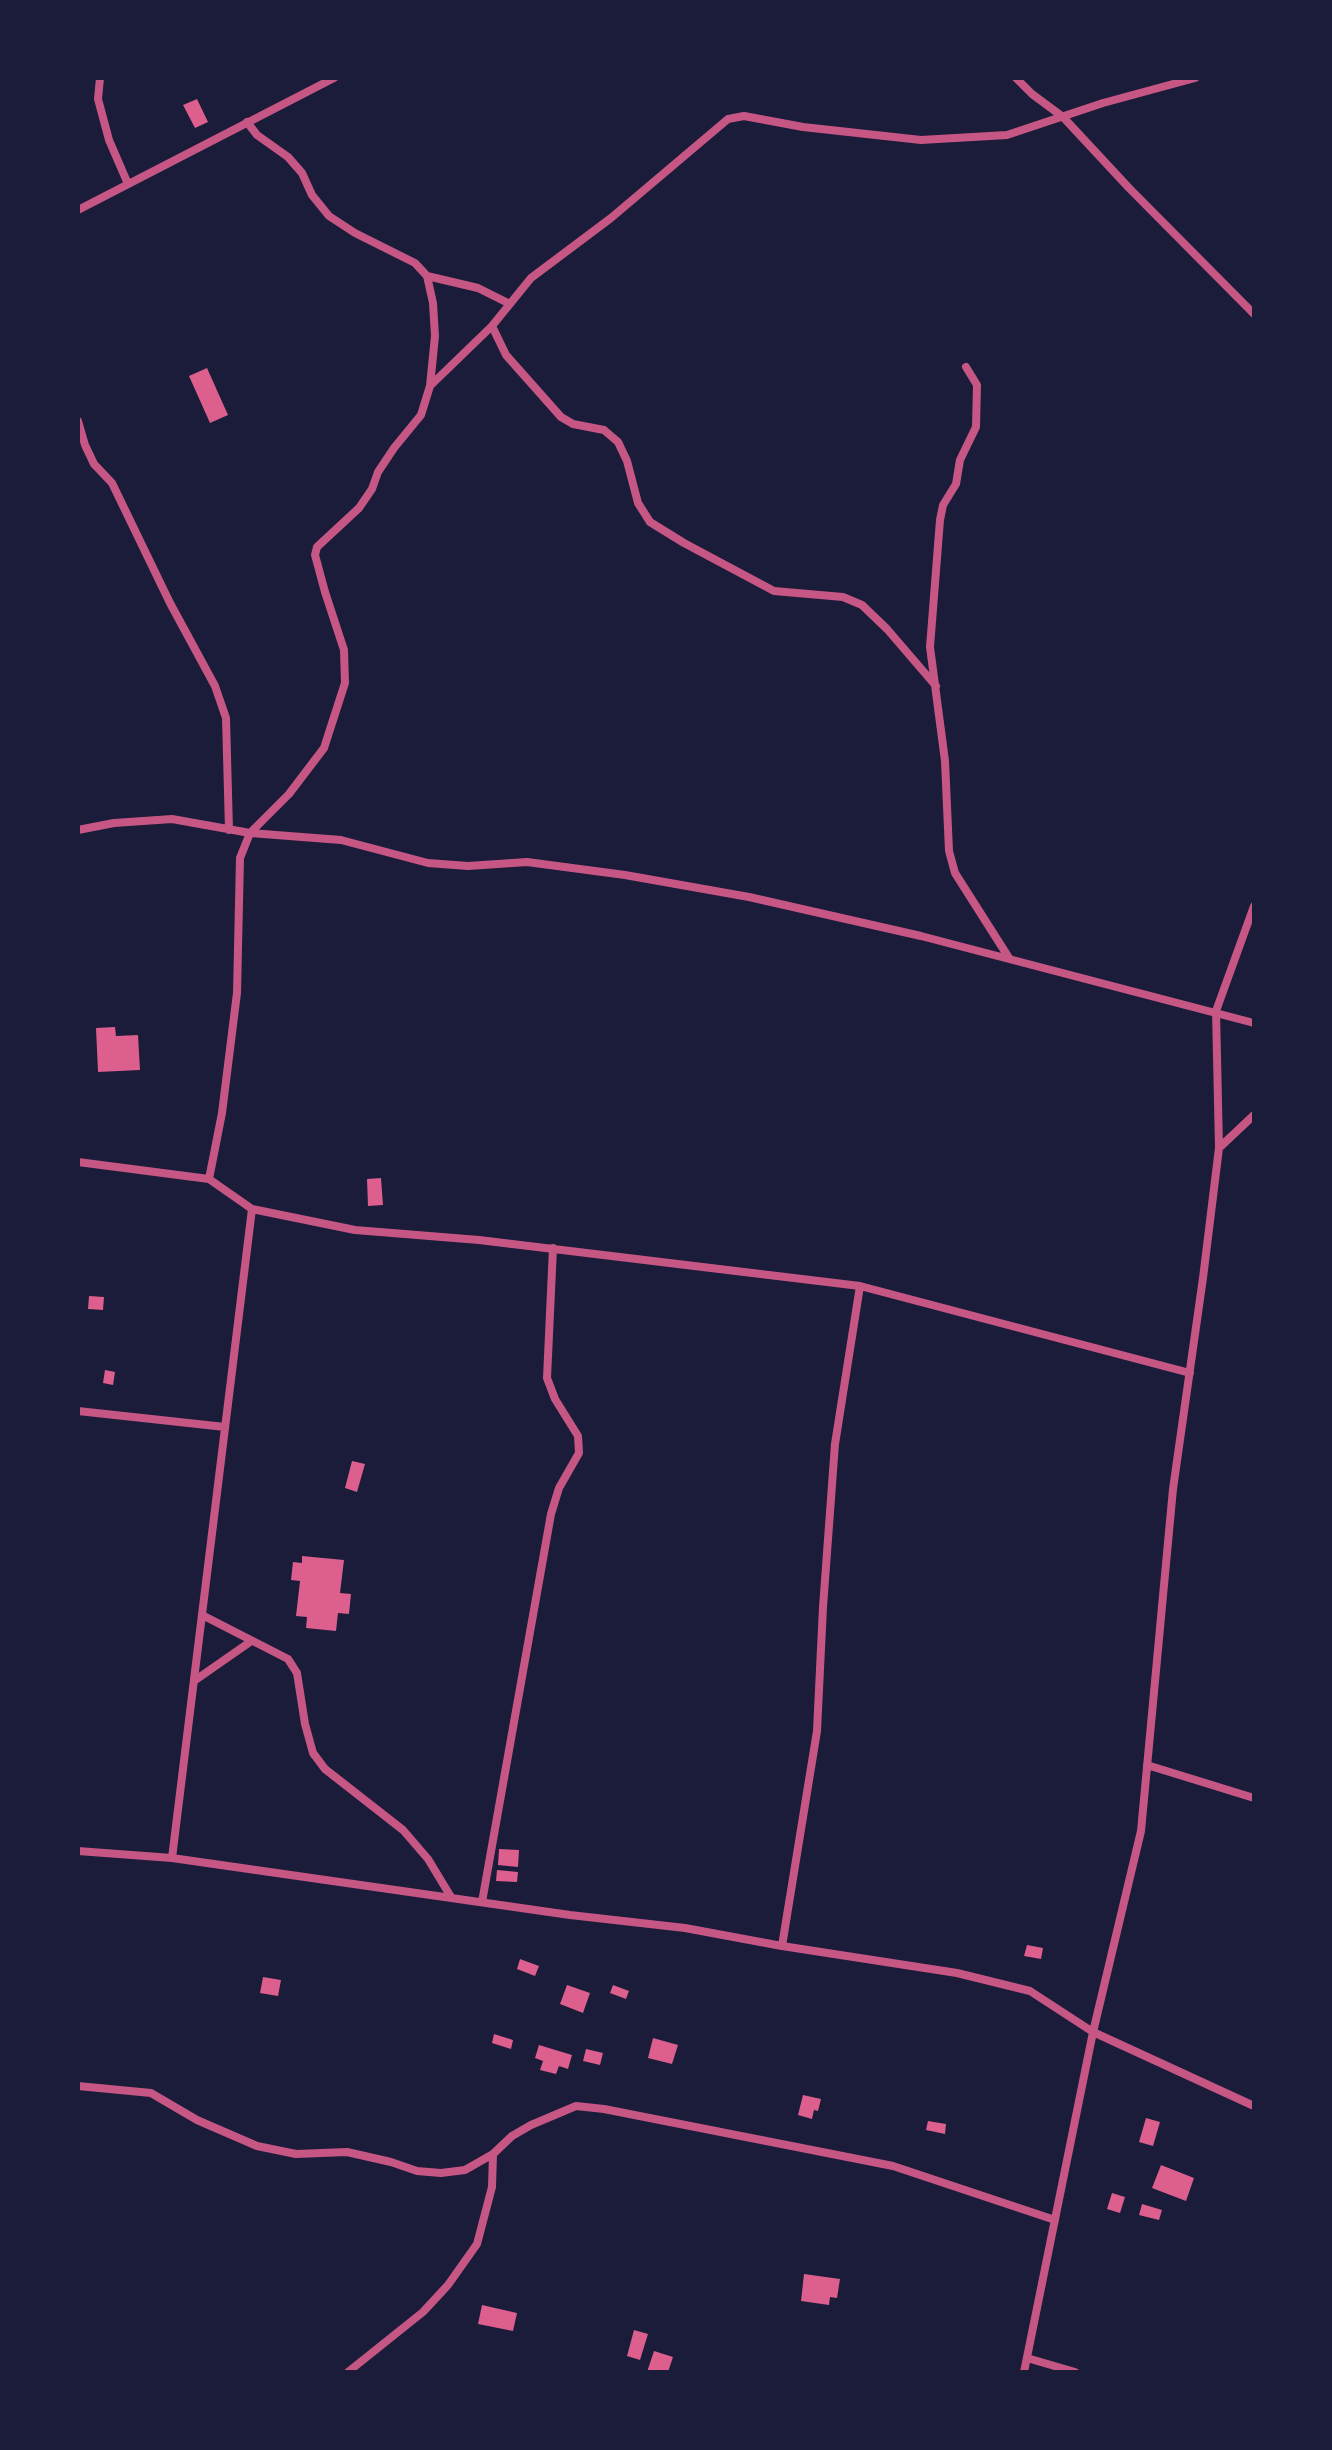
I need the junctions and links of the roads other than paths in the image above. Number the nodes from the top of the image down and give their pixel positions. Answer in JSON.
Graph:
{"nodes":[{"id":1,"x":100,"y":78,"type":"edge"},
{"id":2,"x":334,"y":78,"type":"edge"},
{"id":3,"x":1016,"y":78,"type":"edge"},
{"id":4,"x":1195,"y":78,"type":"edge"},
{"id":5,"x":1063,"y":117,"type":"junction"},
{"id":6,"x":247,"y":122,"type":"junction"},
{"id":7,"x":128,"y":184,"type":"junction"},
{"id":8,"x":78,"y":210,"type":"edge"},
{"id":9,"x":427,"y":276,"type":"junction"},
{"id":10,"x":510,"y":304,"type":"junction"},
{"id":11,"x":1254,"y":314,"type":"edge"},
{"id":12,"x":492,"y":326,"type":"junction"},
{"id":13,"x":966,"y":367,"type":"dead end"},
{"id":14,"x":430,"y":386,"type":"junction"},
{"id":15,"x":78,"y":421,"type":"edge"},
{"id":16,"x":937,"y":686,"type":"junction"},
{"id":17,"x":78,"y":830,"type":"edge"},
{"id":18,"x":229,"y":830,"type":"junction"},
{"id":19,"x":250,"y":833,"type":"junction"},
{"id":20,"x":1254,"y":906,"type":"edge"},
{"id":21,"x":1010,"y":958,"type":"junction"},
{"id":22,"x":1216,"y":1011,"type":"junction"},
{"id":23,"x":1254,"y":1023,"type":"edge"},
{"id":24,"x":1254,"y":1115,"type":"edge"},
{"id":25,"x":1219,"y":1148,"type":"junction"},
{"id":26,"x":78,"y":1162,"type":"edge"},
{"id":27,"x":209,"y":1179,"type":"junction"},
{"id":28,"x":252,"y":1209,"type":"junction"},
{"id":29,"x":553,"y":1248,"type":"junction"},
{"id":30,"x":860,"y":1286,"type":"junction"},
{"id":31,"x":1190,"y":1373,"type":"junction"},
{"id":32,"x":78,"y":1411,"type":"edge"},
{"id":33,"x":225,"y":1427,"type":"junction"},
{"id":34,"x":202,"y":1615,"type":"junction"},
{"id":35,"x":250,"y":1642,"type":"junction"},
{"id":36,"x":194,"y":1681,"type":"junction"},
{"id":37,"x":1147,"y":1765,"type":"junction"},
{"id":38,"x":1254,"y":1798,"type":"edge"},
{"id":39,"x":78,"y":1851,"type":"edge"},
{"id":40,"x":172,"y":1858,"type":"junction"},
{"id":41,"x":451,"y":1897,"type":"junction"},
{"id":42,"x":482,"y":1902,"type":"junction"},
{"id":43,"x":782,"y":1946,"type":"junction"},
{"id":44,"x":1093,"y":2032,"type":"junction"},
{"id":45,"x":78,"y":2086,"type":"edge"},
{"id":46,"x":1254,"y":2106,"type":"edge"},
{"id":47,"x":493,"y":2154,"type":"junction"},
{"id":48,"x":1055,"y":2220,"type":"junction"},
{"id":49,"x":1027,"y":2358,"type":"junction"},
{"id":50,"x":348,"y":2372,"type":"edge"},
{"id":51,"x":1024,"y":2372,"type":"edge"},
{"id":52,"x":1075,"y":2372,"type":"edge"}],
"edges":[{"from":1,"to":7,"type":"street"},
{"from":2,"to":6,"type":"street"},
{"from":3,"to":5,"type":"street"},
{"from":4,"to":5,"type":"street"},
{"from":5,"to":10,"type":"street"},
{"from":5,"to":11,"type":"street"},
{"from":6,"to":7,"type":"street"},
{"from":6,"to":9,"type":"street"},
{"from":7,"to":8,"type":"street"},
{"from":9,"to":10,"type":"street"},
{"from":9,"to":14,"type":"street"},
{"from":10,"to":12,"type":"street"},
{"from":12,"to":14,"type":"street"},
{"from":12,"to":16,"type":"street"},
{"from":13,"to":16,"type":"street"},
{"from":14,"to":19,"type":"street"},
{"from":15,"to":18,"type":"street"},
{"from":16,"to":21,"type":"street"},
{"from":17,"to":18,"type":"street"},
{"from":18,"to":19,"type":"street"},
{"from":19,"to":21,"type":"street"},
{"from":19,"to":27,"type":"street"},
{"from":20,"to":22,"type":"street"},
{"from":21,"to":22,"type":"street"},
{"from":22,"to":23,"type":"street"},
{"from":22,"to":25,"type":"street"},
{"from":24,"to":25,"type":"street"},
{"from":25,"to":31,"type":"street"},
{"from":26,"to":27,"type":"street"},
{"from":27,"to":28,"type":"street"},
{"from":28,"to":29,"type":"street"},
{"from":28,"to":33,"type":"street"},
{"from":29,"to":30,"type":"street"},
{"from":29,"to":42,"type":"street"},
{"from":30,"to":31,"type":"street"},
{"from":30,"to":43,"type":"street"},
{"from":31,"to":37,"type":"street"},
{"from":32,"to":33,"type":"street"},
{"from":33,"to":34,"type":"street"},
{"from":34,"to":35,"type":"street"},
{"from":34,"to":36,"type":"street"},
{"from":35,"to":36,"type":"street"},
{"from":35,"to":41,"type":"street"},
{"from":36,"to":40,"type":"street"},
{"from":37,"to":38,"type":"street"},
{"from":37,"to":44,"type":"street"},
{"from":39,"to":40,"type":"street"},
{"from":40,"to":41,"type":"street"},
{"from":41,"to":42,"type":"street"},
{"from":42,"to":43,"type":"street"},
{"from":43,"to":44,"type":"street"},
{"from":44,"to":46,"type":"street"},
{"from":44,"to":48,"type":"street"},
{"from":45,"to":47,"type":"street"},
{"from":47,"to":48,"type":"street"},
{"from":47,"to":50,"type":"street"},
{"from":48,"to":49,"type":"street"},
{"from":49,"to":51,"type":"street"},
{"from":49,"to":52,"type":"street"}]}
